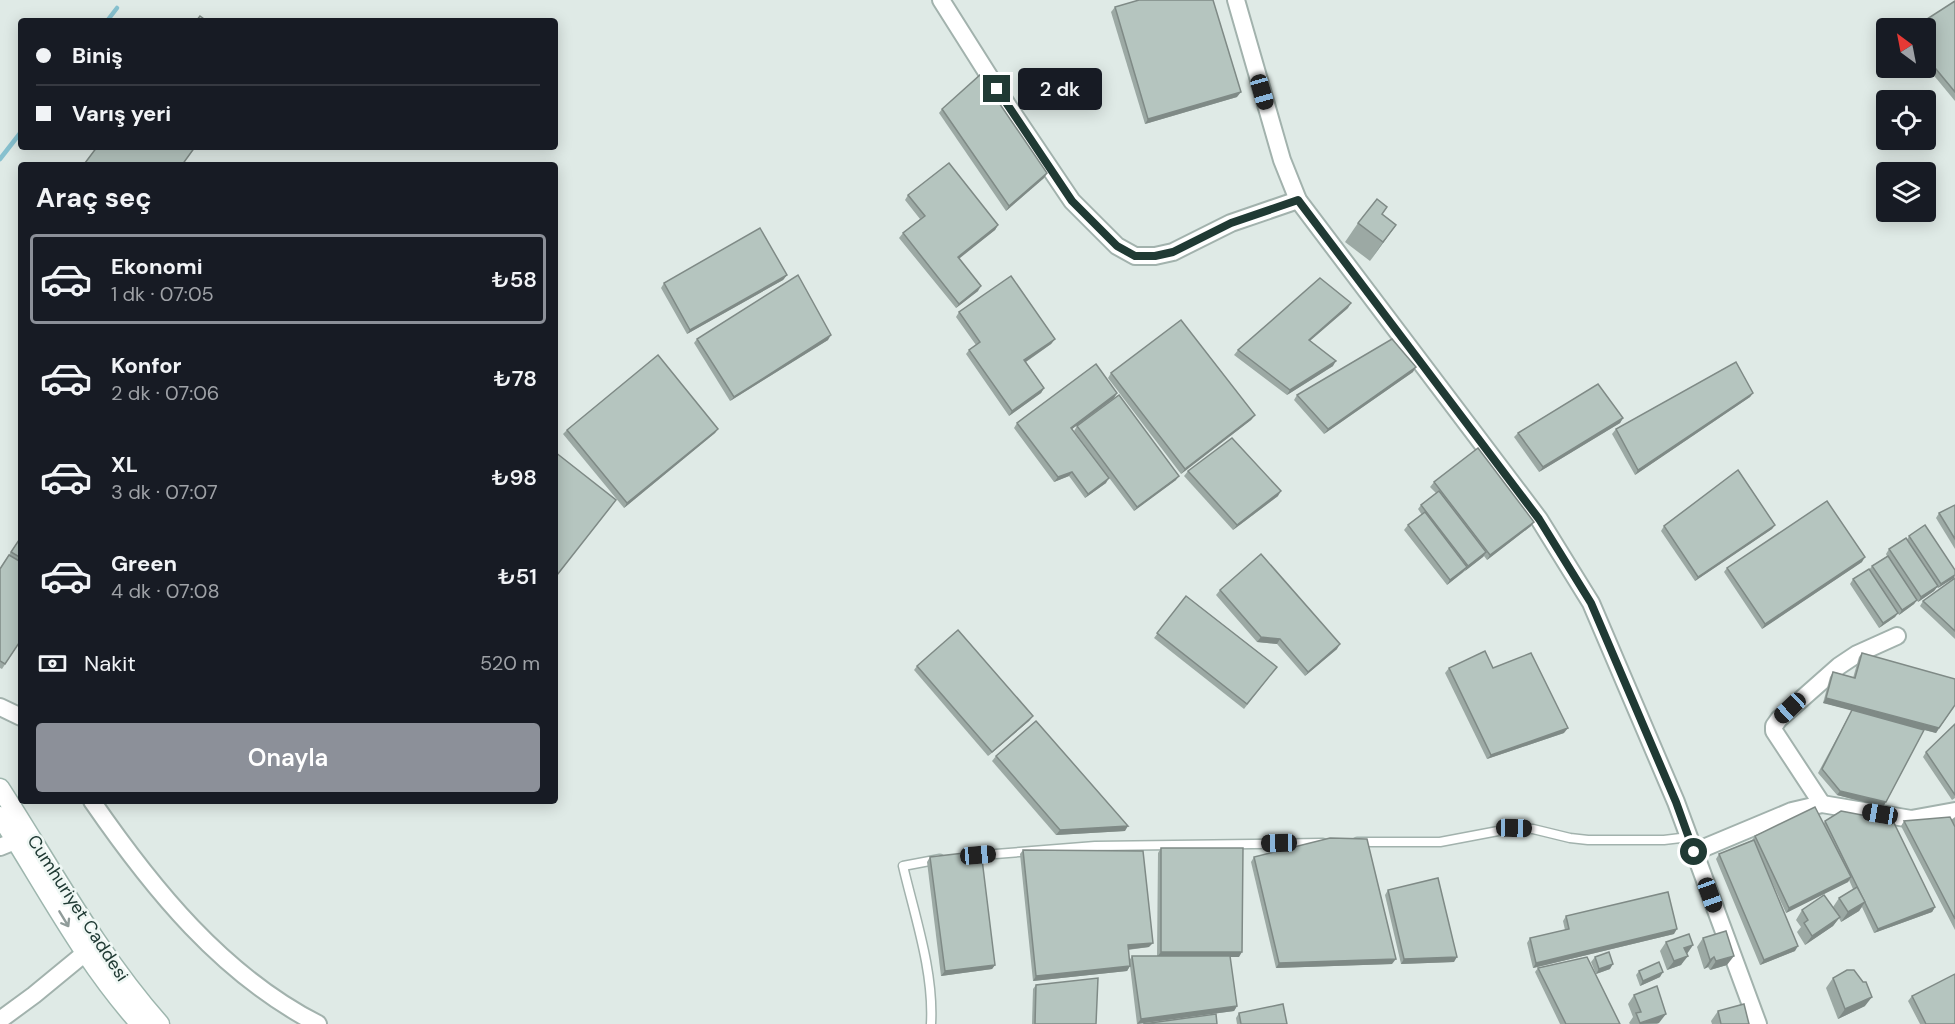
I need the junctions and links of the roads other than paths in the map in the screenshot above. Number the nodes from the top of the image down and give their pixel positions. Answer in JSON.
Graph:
{"nodes":[{"id":1,"x":941,"y":0,"type":"edge"},
{"id":2,"x":1236,"y":0,"type":"edge"},
{"id":3,"x":1298,"y":200,"type":"junction"},
{"id":4,"x":1897,"y":636,"type":"dead end"},
{"id":5,"x":1,"y":709,"type":"edge"},
{"id":6,"x":18,"y":716,"type":"edge"},
{"id":7,"x":0,"y":788,"type":"edge"},
{"id":8,"x":94,"y":804,"type":"edge"},
{"id":9,"x":1822,"y":804,"type":"junction"},
{"id":10,"x":1955,"y":811,"type":"edge"},
{"id":11,"x":0,"y":816,"type":"edge"},
{"id":12,"x":15,"y":841,"type":"edge"},
{"id":13,"x":1346,"y":842,"type":"edge"},
{"id":14,"x":1334,"y":843,"type":"edge"},
{"id":15,"x":1691,"y":844,"type":"junction"},
{"id":16,"x":966,"y":856,"type":"edge"},
{"id":17,"x":954,"y":857,"type":"edge"},
{"id":18,"x":91,"y":947,"type":"junction"},
{"id":19,"x":0,"y":1020,"type":"edge"},
{"id":20,"x":140,"y":1024,"type":"edge"},
{"id":21,"x":160,"y":1024,"type":"edge"},
{"id":22,"x":318,"y":1024,"type":"edge"},
{"id":23,"x":931,"y":1024,"type":"edge"},
{"id":24,"x":1758,"y":1024,"type":"edge"}],
"edges":[{"from":1,"to":3,"type":"street"},
{"from":2,"to":3,"type":"street"},
{"from":3,"to":15,"type":"street"},
{"from":4,"to":9,"type":"street"},
{"from":5,"to":6,"type":"street"},
{"from":7,"to":12,"type":"street","name":"Cumhuriyet Caddesi"},
{"from":8,"to":22,"type":"street"},
{"from":9,"to":10,"type":"street"},
{"from":9,"to":15,"type":"street"},
{"from":11,"to":12,"type":"street","name":"Cumhuriyet Caddesi"},
{"from":12,"to":18,"type":"street","name":"Cumhuriyet Caddesi"},
{"from":13,"to":15,"type":"lane"},
{"from":14,"to":16,"type":"lane"},
{"from":15,"to":24,"type":"street"},
{"from":17,"to":23,"type":"lane"},
{"from":18,"to":19,"type":"street"},
{"from":18,"to":20,"type":"street","name":"Cumhuriyet Caddesi"},
{"from":18,"to":21,"type":"street","name":"Cumhuriyet Caddesi"}]}
